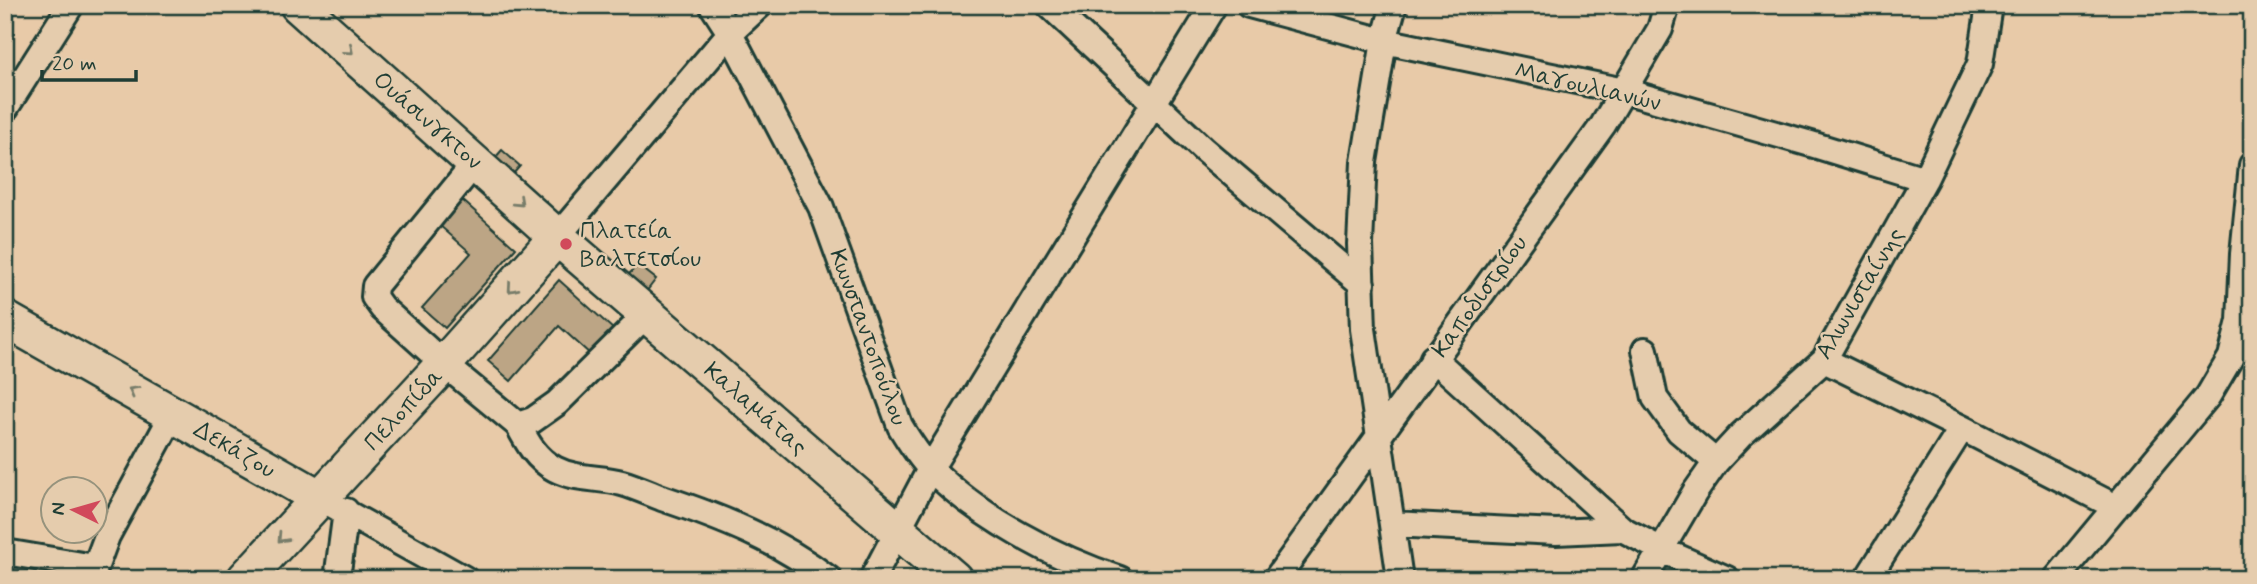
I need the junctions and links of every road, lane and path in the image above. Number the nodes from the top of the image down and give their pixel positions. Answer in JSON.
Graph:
{"nodes":[{"id":1,"x":71,"y":5,"type":"edge"},
{"id":2,"x":298,"y":5,"type":"edge"},
{"id":3,"x":712,"y":5,"type":"edge"},
{"id":4,"x":760,"y":5,"type":"edge"},
{"id":5,"x":1049,"y":5,"type":"edge"},
{"id":6,"x":1214,"y":5,"type":"edge"},
{"id":7,"x":1249,"y":5,"type":"edge"},
{"id":8,"x":1394,"y":5,"type":"edge"},
{"id":9,"x":1681,"y":5,"type":"edge"},
{"id":10,"x":1989,"y":5,"type":"edge"},
{"id":11,"x":1664,"y":17,"type":"edge"},
{"id":12,"x":730,"y":33,"type":"junction"},
{"id":13,"x":1384,"y":41,"type":"junction"},
{"id":14,"x":1624,"y":91,"type":"junction"},
{"id":15,"x":1154,"y":104,"type":"junction"},
{"id":16,"x":5,"y":109,"type":"edge"},
{"id":17,"x":476,"y":162,"type":"junction"},
{"id":18,"x":2252,"y":165,"type":"edge"},
{"id":19,"x":1925,"y":179,"type":"junction"},
{"id":20,"x":557,"y":237,"type":"junction"},
{"id":21,"x":1362,"y":284,"type":"junction"},
{"id":22,"x":648,"y":313,"type":"junction"},
{"id":23,"x":5,"y":319,"type":"edge"},
{"id":24,"x":2246,"y":322,"type":"edge"},
{"id":25,"x":1645,"y":350,"type":"dead end"},
{"id":26,"x":1433,"y":358,"type":"junction"},
{"id":27,"x":1824,"y":360,"type":"junction"},
{"id":28,"x":444,"y":364,"type":"junction"},
{"id":29,"x":173,"y":414,"type":"junction"},
{"id":30,"x":518,"y":425,"type":"junction"},
{"id":31,"x":1962,"y":428,"type":"junction"},
{"id":32,"x":1381,"y":436,"type":"junction"},
{"id":33,"x":1716,"y":462,"type":"junction"},
{"id":34,"x":930,"y":469,"type":"junction"},
{"id":35,"x":333,"y":504,"type":"junction"},
{"id":36,"x":2116,"y":507,"type":"junction"},
{"id":37,"x":1392,"y":524,"type":"junction"},
{"id":38,"x":1622,"y":529,"type":"junction"},
{"id":39,"x":898,"y":531,"type":"junction"},
{"id":40,"x":1662,"y":550,"type":"junction"},
{"id":41,"x":5,"y":552,"type":"edge"},
{"id":42,"x":93,"y":573,"type":"edge"},
{"id":43,"x":245,"y":579,"type":"edge"},
{"id":44,"x":337,"y":579,"type":"edge"},
{"id":45,"x":465,"y":579,"type":"edge"},
{"id":46,"x":829,"y":579,"type":"edge"},
{"id":47,"x":872,"y":579,"type":"edge"},
{"id":48,"x":954,"y":579,"type":"edge"},
{"id":49,"x":1120,"y":579,"type":"edge"},
{"id":50,"x":1276,"y":579,"type":"edge"},
{"id":51,"x":1401,"y":579,"type":"edge"},
{"id":52,"x":1644,"y":579,"type":"edge"},
{"id":53,"x":1727,"y":579,"type":"edge"},
{"id":54,"x":1867,"y":579,"type":"edge"},
{"id":55,"x":2056,"y":579,"type":"edge"}],
"edges":[{"from":1,"to":16,"type":"street"},
{"from":2,"to":17,"type":"main road","name":"Ουάσινγκτον","one_way":true},
{"from":3,"to":12,"type":"street","name":"Κωνσταντοπούλου"},
{"from":4,"to":12,"type":"street"},
{"from":5,"to":15,"type":"street"},
{"from":6,"to":15,"type":"street"},
{"from":7,"to":13,"type":"street","name":"Μαγουλιανών"},
{"from":8,"to":13,"type":"street"},
{"from":9,"to":11,"type":"street","name":"Καποδιστρίου"},
{"from":10,"to":19,"type":"street","name":"Αλωνισταίνης"},
{"from":11,"to":14,"type":"street","name":"Καποδιστρίου"},
{"from":12,"to":20,"type":"street"},
{"from":12,"to":34,"type":"street","name":"Κωνσταντοπούλου"},
{"from":13,"to":14,"type":"street","name":"Μαγουλιανών"},
{"from":13,"to":21,"type":"street"},
{"from":14,"to":19,"type":"street","name":"Μαγουλιανών"},
{"from":14,"to":26,"type":"street","name":"Καποδιστρίου"},
{"from":15,"to":21,"type":"street"},
{"from":15,"to":34,"type":"street"},
{"from":17,"to":20,"type":"main road","name":"Ουάσινγκτον","one_way":true},
{"from":17,"to":28,"type":"street"},
{"from":18,"to":24,"type":"street"},
{"from":19,"to":27,"type":"street","name":"Αλωνισταίνης"},
{"from":20,"to":22,"type":"main road","name":"Καλαμάτας"},
{"from":20,"to":28,"type":"main road","name":"Πελοπίδα","one_way":true},
{"from":21,"to":32,"type":"street"},
{"from":22,"to":30,"type":"street"},
{"from":22,"to":39,"type":"main road","name":"Καλαμάτας"},
{"from":29,"to":23,"type":"main road","name":"Δεκάζου","one_way":true},
{"from":24,"to":36,"type":"street"},
{"from":25,"to":33,"type":"street"},
{"from":26,"to":32,"type":"street","name":"Καποδιστρίου"},
{"from":26,"to":38,"type":"street"},
{"from":27,"to":31,"type":"street"},
{"from":27,"to":33,"type":"street","name":"Αλωνισταίνης"},
{"from":28,"to":30,"type":"street"},
{"from":28,"to":35,"type":"main road","name":"Πελοπίδα"},
{"from":29,"to":35,"type":"main road","name":"Δεκάζου"},
{"from":29,"to":42,"type":"street"},
{"from":30,"to":46,"type":"street"},
{"from":31,"to":36,"type":"street"},
{"from":31,"to":54,"type":"street"},
{"from":32,"to":37,"type":"street"},
{"from":32,"to":50,"type":"street","name":"Καποδιστρίου"},
{"from":33,"to":40,"type":"street","name":"Αλωνισταίνης"},
{"from":34,"to":39,"type":"street"},
{"from":34,"to":49,"type":"street","name":"Κωνσταντοπούλου"},
{"from":35,"to":43,"type":"main road","name":"Πελοπίδα","one_way":true},
{"from":35,"to":44,"type":"street"},
{"from":35,"to":45,"type":"street","name":"Δεκάζου"},
{"from":36,"to":55,"type":"street"},
{"from":37,"to":38,"type":"street"},
{"from":37,"to":51,"type":"street"},
{"from":38,"to":40,"type":"street"},
{"from":39,"to":47,"type":"street"},
{"from":39,"to":48,"type":"main road","name":"Καλαμάτας"},
{"from":40,"to":52,"type":"street","name":"Αλωνισταίνης"},
{"from":40,"to":53,"type":"street"},
{"from":41,"to":42,"type":"street"}]}
